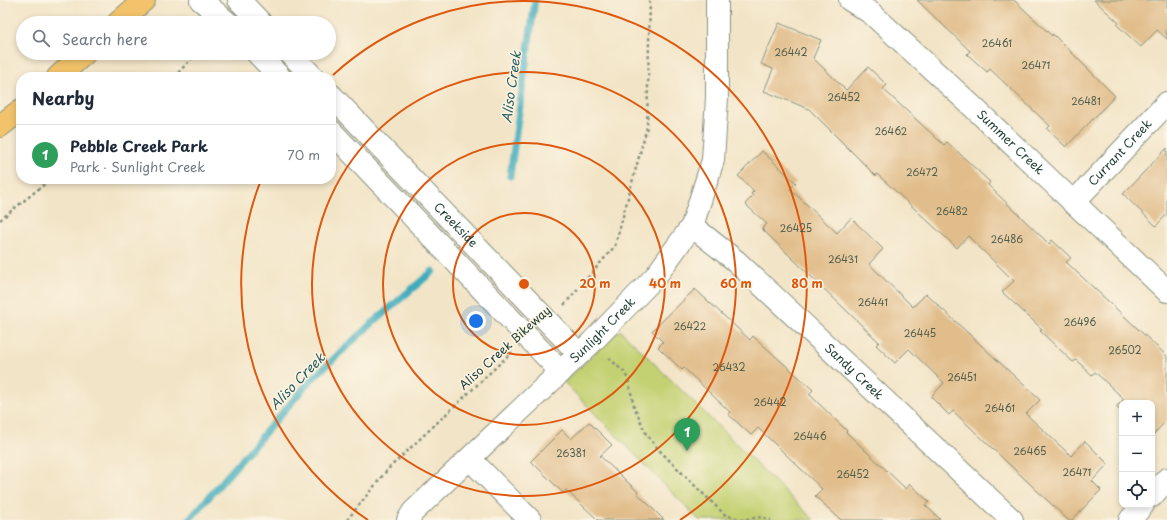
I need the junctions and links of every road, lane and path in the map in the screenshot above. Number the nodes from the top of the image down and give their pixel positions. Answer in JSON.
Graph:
{"nodes":[{"id":1,"x":144,"y":0,"type":"edge"},
{"id":2,"x":201,"y":0,"type":"edge"},
{"id":3,"x":239,"y":0,"type":"edge"},
{"id":4,"x":650,"y":0,"type":"edge"},
{"id":5,"x":717,"y":0,"type":"edge"},
{"id":6,"x":850,"y":0,"type":"edge"},
{"id":7,"x":126,"y":16,"type":"edge"},
{"id":8,"x":220,"y":16,"type":"edge"},
{"id":9,"x":254,"y":16,"type":"edge"},
{"id":10,"x":77,"y":60,"type":"edge"},
{"id":11,"x":190,"y":60,"type":"edge"},
{"id":12,"x":264,"y":60,"type":"edge"},
{"id":13,"x":297,"y":60,"type":"edge"},
{"id":14,"x":64,"y":72,"type":"edge"},
{"id":15,"x":179,"y":72,"type":"edge"},
{"id":16,"x":275,"y":72,"type":"edge"},
{"id":17,"x":308,"y":72,"type":"edge"},
{"id":18,"x":336,"y":100,"type":"edge"},
{"id":19,"x":1167,"y":103,"type":"edge"},
{"id":20,"x":16,"y":114,"type":"edge"},
{"id":21,"x":0,"y":126,"type":"edge"},
{"id":22,"x":336,"y":136,"type":"edge"},
{"id":23,"x":44,"y":184,"type":"edge"},
{"id":24,"x":1073,"y":203,"type":"junction"},
{"id":25,"x":0,"y":220,"type":"edge"},
{"id":26,"x":692,"y":226,"type":"junction"},
{"id":27,"x":1167,"y":291,"type":"edge"},
{"id":28,"x":549,"y":322,"type":"junction"},
{"id":29,"x":529,"y":338,"type":"junction"},
{"id":30,"x":586,"y":348,"type":"junction"},
{"id":31,"x":561,"y":372,"type":"junction"},
{"id":32,"x":470,"y":459,"type":"junction"},
{"id":33,"x":1167,"y":479,"type":"edge"},
{"id":34,"x":1155,"y":493,"type":"edge"},
{"id":35,"x":1140,"y":508,"type":"edge"},
{"id":36,"x":347,"y":520,"type":"edge"},
{"id":37,"x":408,"y":520,"type":"edge"},
{"id":38,"x":530,"y":520,"type":"edge"},
{"id":39,"x":771,"y":520,"type":"edge"},
{"id":40,"x":1012,"y":520,"type":"edge"},
{"id":41,"x":1130,"y":520,"type":"edge"}],
"edges":[{"from":1,"to":7,"type":"main road"},
{"from":2,"to":8,"type":"street"},
{"from":3,"to":9,"type":"street"},
{"from":4,"to":28,"type":"path","name":"Aliso Creek Bikeway"},
{"from":5,"to":26,"type":"street","name":"Sunlight Creek"},
{"from":6,"to":24,"type":"street","name":"Summer Creek"},
{"from":10,"to":14,"type":"main road"},
{"from":11,"to":15,"type":"path"},
{"from":12,"to":16,"type":"street"},
{"from":13,"to":17,"type":"street"},
{"from":18,"to":28,"type":"street","name":"Creekside"},
{"from":19,"to":24,"type":"street","name":"Currant Creek"},
{"from":20,"to":21,"type":"main road"},
{"from":22,"to":29,"type":"street","name":"Creekside"},
{"from":23,"to":25,"type":"path"},
{"from":24,"to":27,"type":"street","name":"Summer Creek"},
{"from":26,"to":30,"type":"street","name":"Sunlight Creek"},
{"from":26,"to":40,"type":"street","name":"Sandy Creek"},
{"from":28,"to":30,"type":"street","name":"Creekside"},
{"from":29,"to":31,"type":"street","name":"Creekside"},
{"from":29,"to":36,"type":"path","name":"Aliso Creek Bikeway"},
{"from":30,"to":31,"type":"street","name":"Sunlight Creek"},
{"from":30,"to":39,"type":"path"},
{"from":31,"to":32,"type":"street","name":"Sunlight Creek"},
{"from":32,"to":37,"type":"street","name":"Sunlight Creek"},
{"from":32,"to":38,"type":"street"},
{"from":33,"to":34,"type":"street"},
{"from":35,"to":41,"type":"street"}]}
